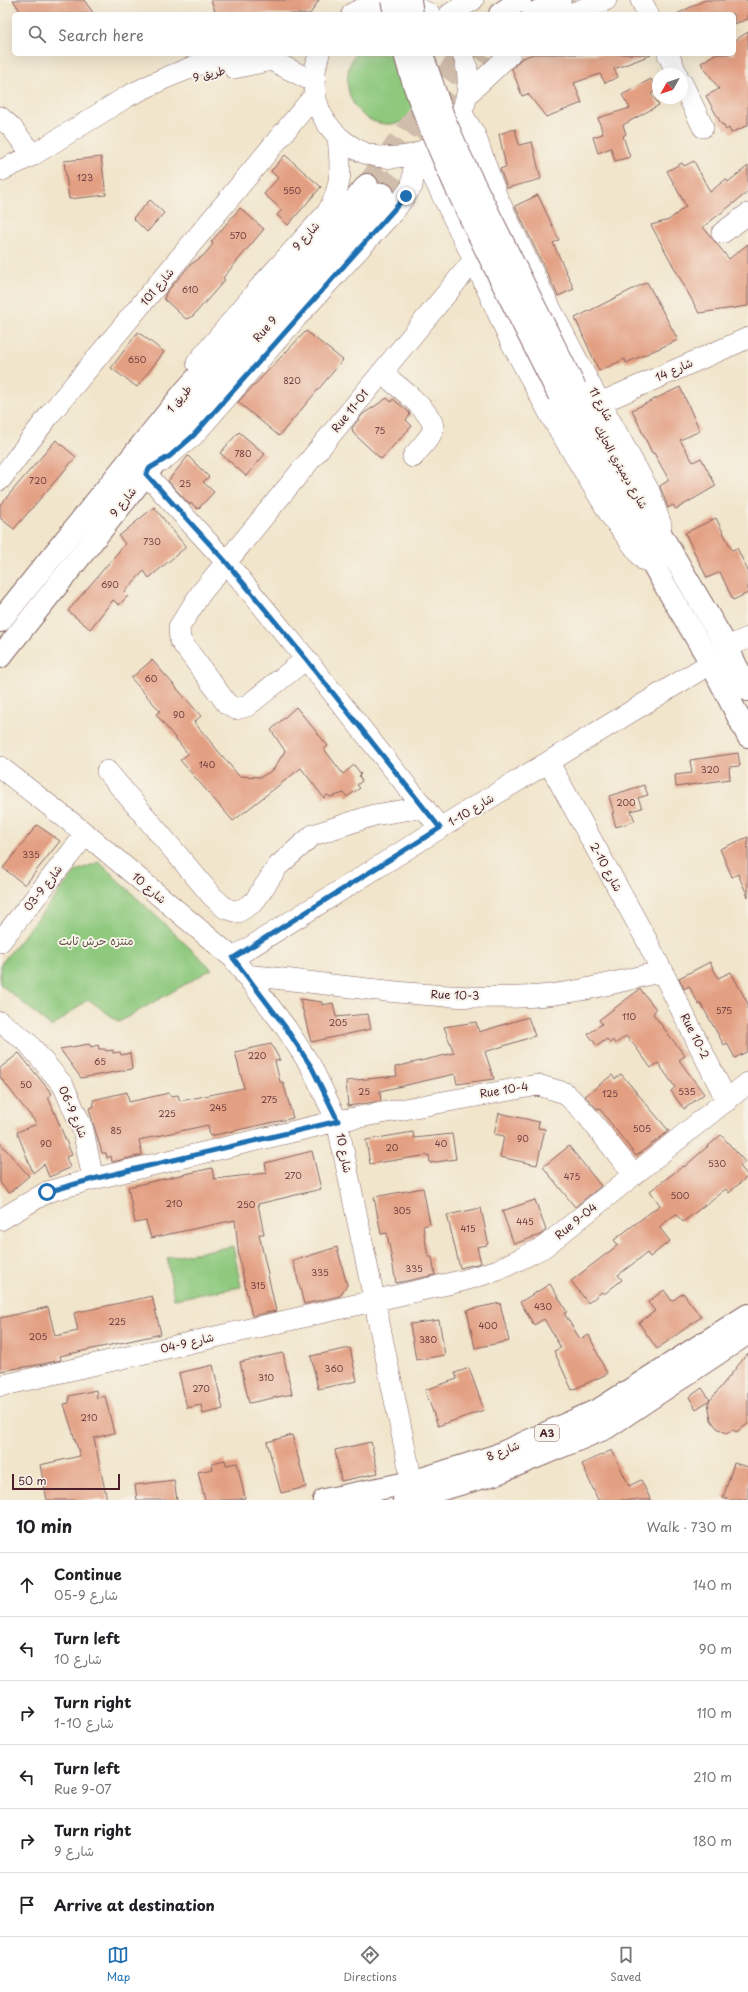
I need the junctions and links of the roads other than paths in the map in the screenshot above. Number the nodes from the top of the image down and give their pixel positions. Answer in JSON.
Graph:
{"nodes":[{"id":1,"x":392,"y":0,"type":"edge"},
{"id":2,"x":473,"y":0,"type":"edge"},
{"id":3,"x":520,"y":0,"type":"edge"},
{"id":4,"x":560,"y":0,"type":"edge"},
{"id":5,"x":606,"y":0,"type":"edge"},
{"id":6,"x":641,"y":0,"type":"edge"},
{"id":7,"x":417,"y":7,"type":"edge"},
{"id":8,"x":357,"y":8,"type":"edge"},
{"id":9,"x":395,"y":12,"type":"edge"},
{"id":10,"x":453,"y":12,"type":"edge"},
{"id":11,"x":503,"y":12,"type":"edge"},
{"id":12,"x":537,"y":12,"type":"edge"},
{"id":13,"x":576,"y":12,"type":"edge"},
{"id":14,"x":647,"y":12,"type":"edge"},
{"id":15,"x":240,"y":56,"type":"edge"},
{"id":16,"x":318,"y":56,"type":"edge"},
{"id":17,"x":406,"y":56,"type":"edge"},
{"id":18,"x":423,"y":56,"type":"edge"},
{"id":19,"x":464,"y":56,"type":"edge"},
{"id":20,"x":508,"y":56,"type":"edge"},
{"id":21,"x":669,"y":56,"type":"edge"},
{"id":22,"x":674,"y":68,"type":"edge"},
{"id":23,"x":314,"y":88,"type":"junction"},
{"id":24,"x":688,"y":96,"type":"edge"},
{"id":25,"x":465,"y":104,"type":"junction"},
{"id":26,"x":105,"y":112,"type":"junction"},
{"id":27,"x":0,"y":118,"type":"edge"},
{"id":28,"x":703,"y":127,"type":"dead end"},
{"id":29,"x":338,"y":137,"type":"junction"},
{"id":30,"x":418,"y":154,"type":"junction"},
{"id":31,"x":33,"y":155,"type":"junction"},
{"id":32,"x":0,"y":171,"type":"edge"},
{"id":33,"x":375,"y":190,"type":"joint"},
{"id":34,"x":748,"y":214,"type":"edge"},
{"id":35,"x":722,"y":233,"type":"dead end"},
{"id":36,"x":474,"y":260,"type":"junction"},
{"id":37,"x":748,"y":338,"type":"edge"},
{"id":38,"x":381,"y":373,"type":"junction"},
{"id":39,"x":567,"y":391,"type":"junction"},
{"id":40,"x":600,"y":403,"type":"junction"},
{"id":41,"x":134,"y":454,"type":"junction"},
{"id":42,"x":413,"y":457,"type":"dead end"},
{"id":43,"x":148,"y":471,"type":"junction"},
{"id":44,"x":0,"y":480,"type":"edge"},
{"id":45,"x":667,"y":546,"type":"junction"},
{"id":46,"x":226,"y":562,"type":"junction"},
{"id":47,"x":663,"y":582,"type":"junction"},
{"id":48,"x":0,"y":621,"type":"edge"},
{"id":49,"x":748,"y":638,"type":"edge"},
{"id":50,"x":727,"y":647,"type":"junction"},
{"id":51,"x":0,"y":657,"type":"edge"},
{"id":52,"x":306,"y":659,"type":"junction"},
{"id":53,"x":710,"y":663,"type":"junction"},
{"id":54,"x":748,"y":690,"type":"edge"},
{"id":55,"x":748,"y":736,"type":"edge"},
{"id":56,"x":549,"y":763,"type":"junction"},
{"id":57,"x":0,"y":767,"type":"edge"},
{"id":58,"x":107,"y":771,"type":"dead end"},
{"id":59,"x":424,"y":807,"type":"junction"},
{"id":60,"x":440,"y":828,"type":"junction"},
{"id":61,"x":86,"y":834,"type":"junction"},
{"id":62,"x":0,"y":942,"type":"edge"},
{"id":63,"x":239,"y":966,"type":"junction"},
{"id":64,"x":662,"y":971,"type":"junction"},
{"id":65,"x":0,"y":1022,"type":"edge"},
{"id":66,"x":748,"y":1083,"type":"edge"},
{"id":67,"x":727,"y":1100,"type":"junction"},
{"id":68,"x":338,"y":1121,"type":"junction"},
{"id":69,"x":634,"y":1175,"type":"junction"},
{"id":70,"x":93,"y":1179,"type":"junction"},
{"id":71,"x":0,"y":1220,"type":"edge"},
{"id":72,"x":373,"y":1300,"type":"junction"},
{"id":73,"x":748,"y":1315,"type":"edge"},
{"id":74,"x":748,"y":1333,"type":"edge"},
{"id":75,"x":0,"y":1386,"type":"edge"},
{"id":76,"x":413,"y":1495,"type":"edge"},
{"id":77,"x":324,"y":1500,"type":"edge"}],
"edges":[{"from":1,"to":9,"type":"main road","bridge":true},
{"from":2,"to":10,"type":"street"},
{"from":3,"to":11,"type":"main road"},
{"from":4,"to":12,"type":"main road"},
{"from":5,"to":13,"type":"street"},
{"from":6,"to":14,"type":"street"},
{"from":7,"to":8,"type":"street"},
{"from":15,"to":26,"type":"street","name":"طريق 9"},
{"from":16,"to":23,"type":"street"},
{"from":17,"to":39,"type":"main road","bridge":true},
{"from":18,"to":39,"type":"main road","bridge":true},
{"from":19,"to":25,"type":"street"},
{"from":20,"to":25,"type":"street"},
{"from":21,"to":22,"type":"street"},
{"from":23,"to":26,"type":"street","name":"طريق 9"},
{"from":23,"to":29,"type":"street"},
{"from":23,"to":44,"type":"street","name":"شارع 101"},
{"from":24,"to":28,"type":"street"},
{"from":25,"to":30,"type":"street"},
{"from":25,"to":40,"type":"street","name":"شارع 11"},
{"from":26,"to":31,"type":"street","name":"طريق 9"},
{"from":27,"to":31,"type":"street"},
{"from":29,"to":30,"type":"street"},
{"from":29,"to":41,"type":"street","name":"شارع 9"},
{"from":30,"to":36,"type":"street"},
{"from":30,"to":43,"type":"street","name":"شارع 9"},
{"from":31,"to":32,"type":"street","name":"طريق 9"},
{"from":33,"to":41,"type":"main road","name":"طريق 1"},
{"from":33,"to":43,"type":"main road","name":"Rue 9"},
{"from":34,"to":35,"type":"street"},
{"from":36,"to":38,"type":"street","name":"Rue 11-01"},
{"from":36,"to":47,"type":"street"},
{"from":37,"to":40,"type":"street","name":"شارع 14"},
{"from":38,"to":42,"type":"street"},
{"from":38,"to":46,"type":"street","name":"Rue 11-01"},
{"from":39,"to":45,"type":"main road","name":"شارع ديميتري الحايك"},
{"from":39,"to":47,"type":"main road"},
{"from":40,"to":45,"type":"street","name":"شارع 11"},
{"from":41,"to":48,"type":"main road","name":"طريق 1"},
{"from":43,"to":46,"type":"street"},
{"from":43,"to":51,"type":"main road","name":"شارع 9"},
{"from":45,"to":50,"type":"main road","name":"شارع 11"},
{"from":46,"to":52,"type":"street"},
{"from":46,"to":52,"type":"street","name":"Rue 11-01"},
{"from":47,"to":53,"type":"main road"},
{"from":49,"to":50,"type":"street"},
{"from":50,"to":54,"type":"main road","name":"شارع 11"},
{"from":52,"to":59,"type":"street"},
{"from":53,"to":55,"type":"main road"},
{"from":53,"to":56,"type":"street","name":"شارع 10-1"},
{"from":56,"to":60,"type":"street","name":"شارع 10-1"},
{"from":56,"to":64,"type":"street","name":"شارع 10-2"},
{"from":57,"to":61,"type":"street","name":"شارع 10"},
{"from":58,"to":59,"type":"street"},
{"from":59,"to":60,"type":"street"},
{"from":60,"to":63,"type":"street","name":"شارع 10-1"},
{"from":61,"to":62,"type":"street","name":"شارع 9-03"},
{"from":61,"to":63,"type":"street","name":"شارع 10"},
{"from":63,"to":64,"type":"street","name":"Rue 10-3"},
{"from":63,"to":68,"type":"street","name":"شارع 10"},
{"from":64,"to":67,"type":"street","name":"Rue 10-2"},
{"from":65,"to":70,"type":"street","name":"شارع 9-06"},
{"from":66,"to":67,"type":"street","name":"Rue 9-04"},
{"from":67,"to":69,"type":"street","name":"Rue 9-04"},
{"from":68,"to":69,"type":"street","name":"Rue 10-4"},
{"from":68,"to":70,"type":"street","name":"Rue 10-4"},
{"from":68,"to":72,"type":"street","name":"شارع 10"},
{"from":69,"to":72,"type":"street","name":"Rue 9-04"},
{"from":70,"to":71,"type":"street","name":"Rue 10-4"},
{"from":72,"to":75,"type":"street","name":"شارع 9-04"},
{"from":72,"to":76,"type":"street","name":"شارع 10"},
{"from":73,"to":76,"type":"main road","name":"شارع 8","number":"A3"},
{"from":74,"to":76,"type":"main road","name":"شارع 8","number":"A3"},
{"from":76,"to":77,"type":"main road","name":"شارع 8","number":"A3"}]}
